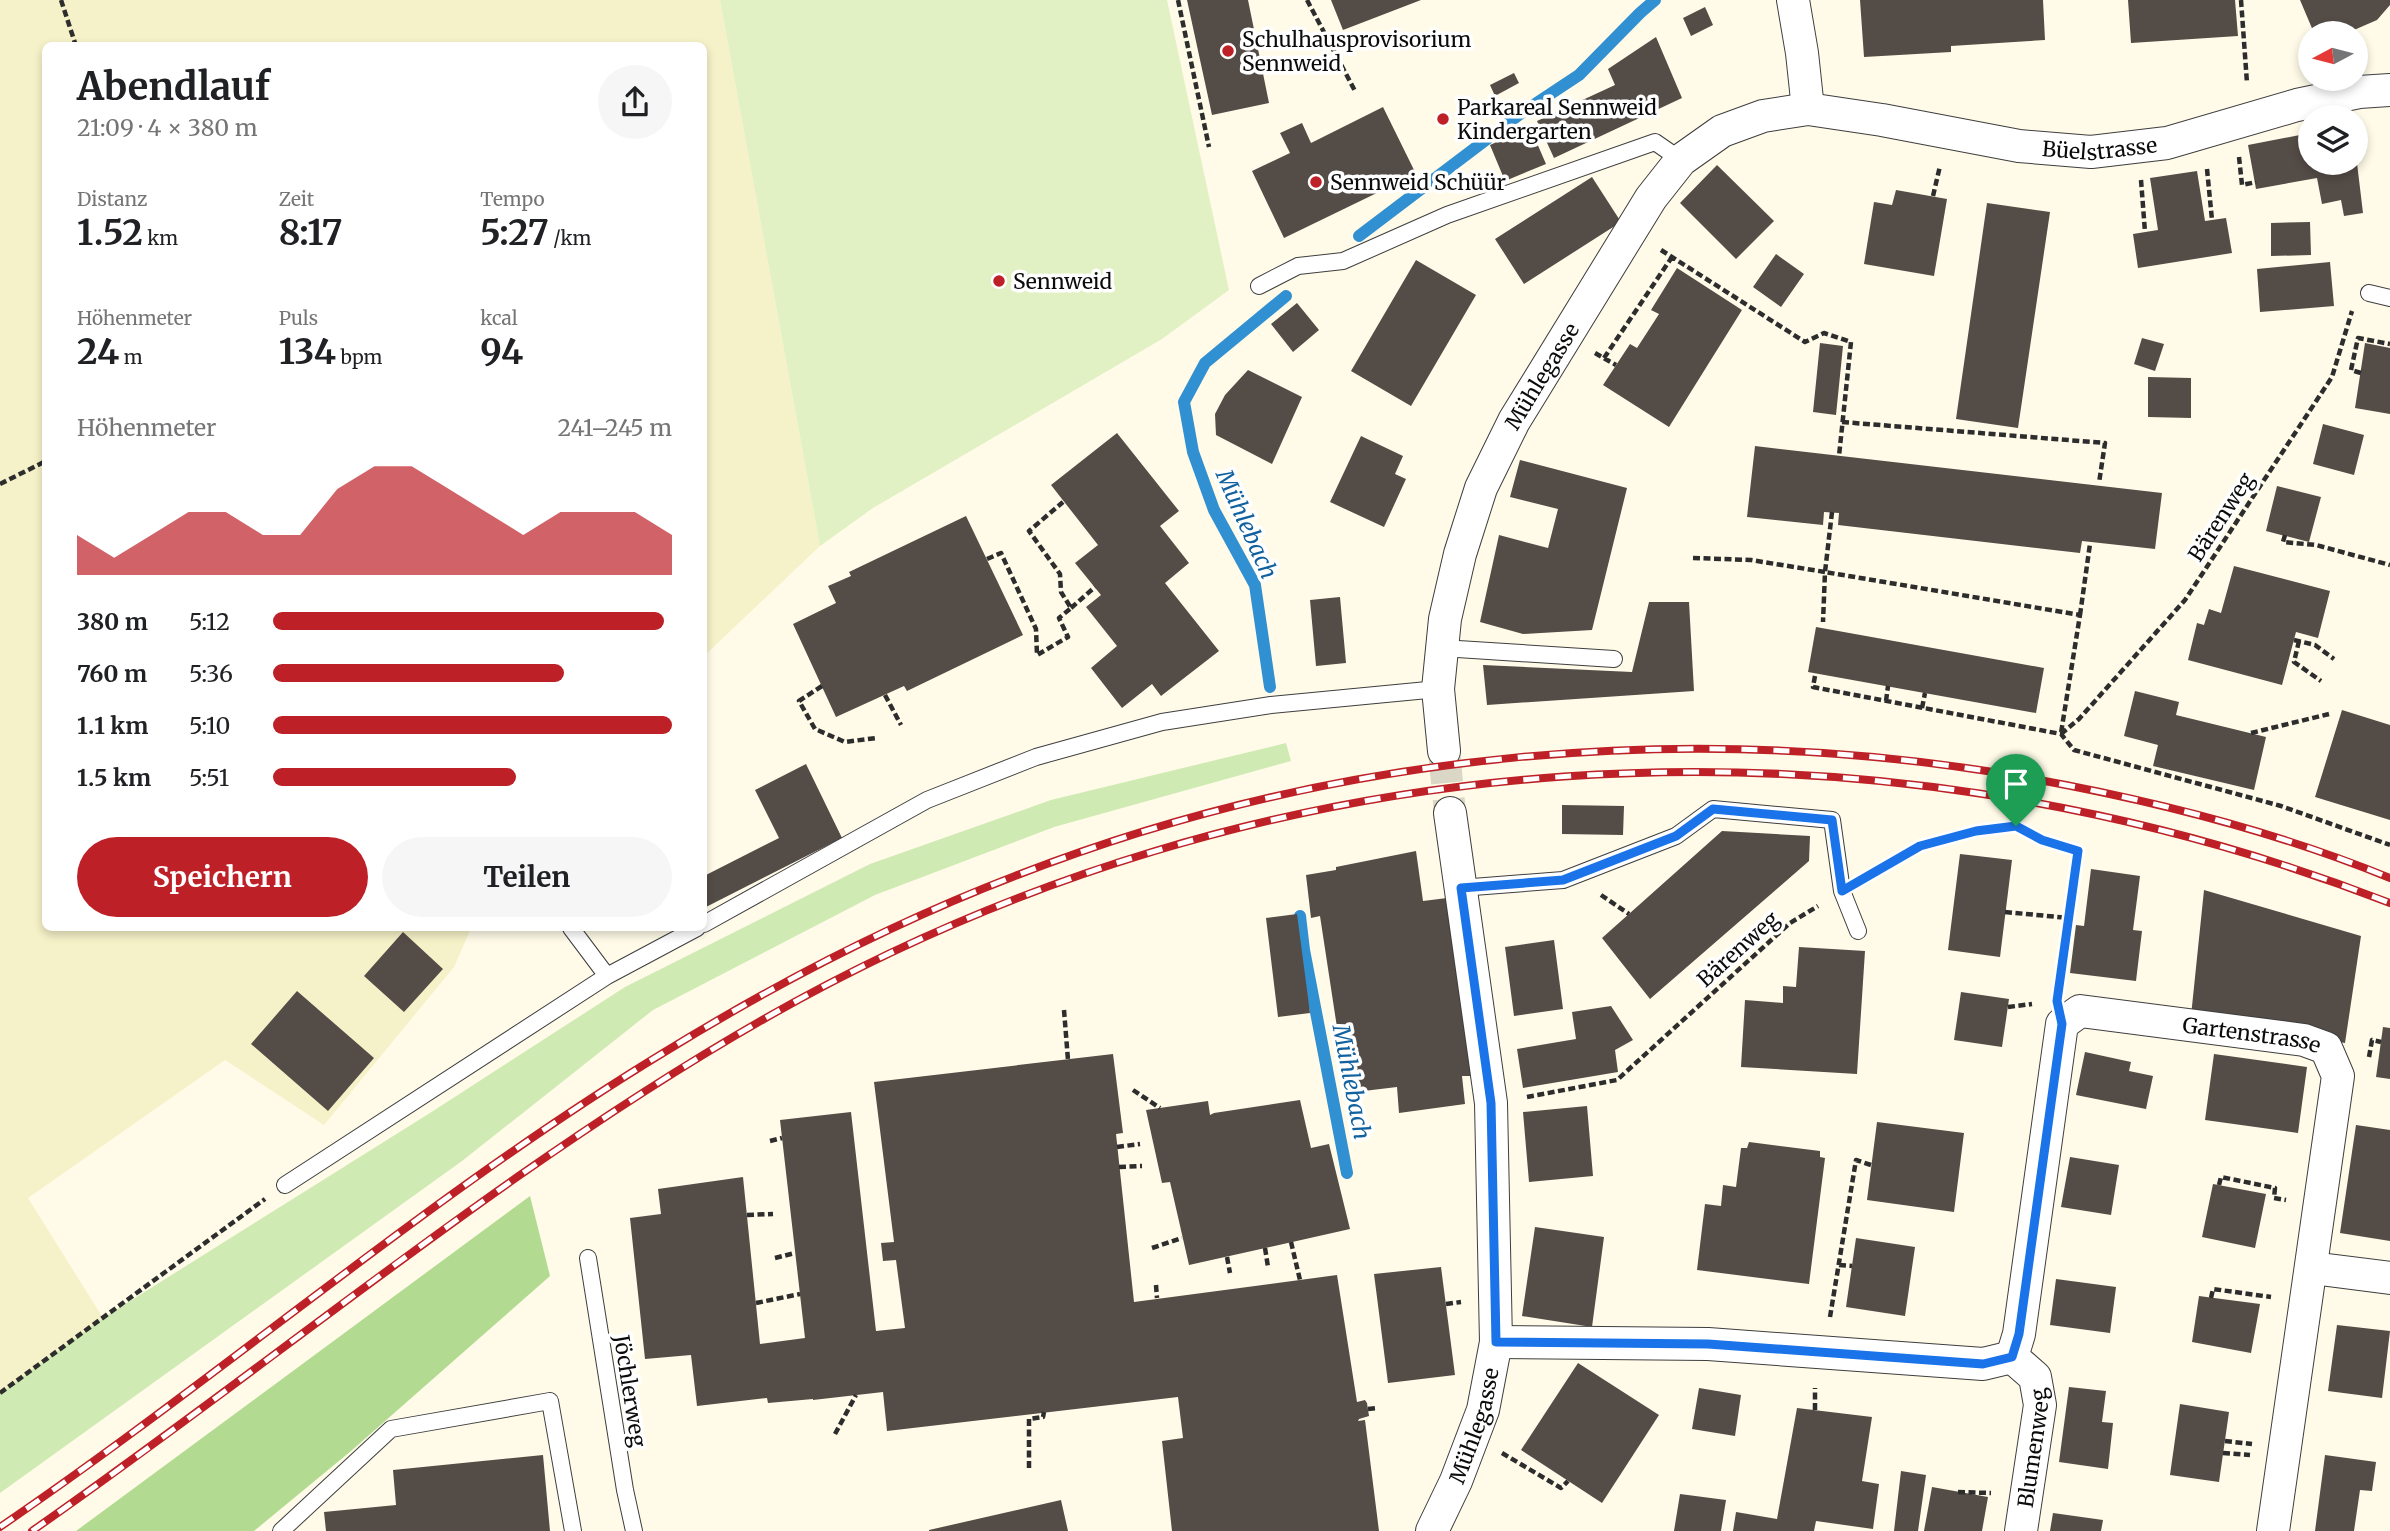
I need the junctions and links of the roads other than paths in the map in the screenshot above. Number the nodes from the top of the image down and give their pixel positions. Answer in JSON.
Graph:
{"nodes":[{"id":1,"x":1793,"y":0,"type":"edge"},
{"id":2,"x":2390,"y":90,"type":"edge"},
{"id":3,"x":1808,"y":109,"type":"junction"},
{"id":4,"x":1681,"y":160,"type":"junction"},
{"id":5,"x":1259,"y":286,"type":"dead end"},
{"id":6,"x":2369,"y":293,"type":"road end"},
{"id":7,"x":2390,"y":298,"type":"edge"},
{"id":8,"x":1442,"y":648,"type":"junction"},
{"id":9,"x":1614,"y":659,"type":"dead end"},
{"id":10,"x":1438,"y":690,"type":"junction"},
{"id":11,"x":1444,"y":751,"type":"tunnel mouth"},
{"id":12,"x":1450,"y":813,"type":"tunnel mouth"},
{"id":13,"x":1461,"y":888,"type":"junction"},
{"id":14,"x":707,"y":922,"type":"edge"},
{"id":15,"x":573,"y":931,"type":"edge"},
{"id":16,"x":691,"y":931,"type":"edge"},
{"id":17,"x":1858,"y":931,"type":"dead end"},
{"id":18,"x":607,"y":976,"type":"junction"},
{"id":19,"x":285,"y":1185,"type":"road end"},
{"id":20,"x":588,"y":1258,"type":"dead end"},
{"id":21,"x":2312,"y":1268,"type":"junction"},
{"id":22,"x":2390,"y":1278,"type":"edge"},
{"id":23,"x":1496,"y":1342,"type":"junction"},
{"id":24,"x":2012,"y":1357,"type":"junction"},
{"id":25,"x":281,"y":1531,"type":"edge"},
{"id":26,"x":573,"y":1531,"type":"edge"},
{"id":27,"x":634,"y":1531,"type":"edge"},
{"id":28,"x":1432,"y":1531,"type":"edge"},
{"id":29,"x":2021,"y":1531,"type":"edge"},
{"id":30,"x":2273,"y":1531,"type":"edge"}],
"edges":[{"from":1,"to":3,"type":"street"},
{"from":2,"to":3,"type":"street","name":"Büelstrasse"},
{"from":3,"to":4,"type":"street","name":"Mühlegasse"},
{"from":4,"to":5,"type":"lane"},
{"from":4,"to":8,"type":"street","name":"Mühlegasse"},
{"from":6,"to":7,"type":"lane"},
{"from":8,"to":9,"type":"lane"},
{"from":8,"to":10,"type":"street","name":"Mühlegasse"},
{"from":10,"to":11,"type":"street","name":"Mühlegasse"},
{"from":10,"to":14,"type":"lane"},
{"from":12,"to":13,"type":"street","name":"Mühlegasse"},
{"from":13,"to":17,"type":"lane"},
{"from":13,"to":23,"type":"street","name":"Mühlegasse"},
{"from":15,"to":18,"type":"lane"},
{"from":16,"to":18,"type":"lane"},
{"from":18,"to":19,"type":"lane"},
{"from":20,"to":27,"type":"lane","name":"Jöchlerweg"},
{"from":21,"to":22,"type":"street"},
{"from":21,"to":24,"type":"street","name":"Gartenstrasse"},
{"from":21,"to":30,"type":"street","name":"Gartenstrasse"},
{"from":23,"to":24,"type":"street"},
{"from":23,"to":28,"type":"street","name":"Mühlegasse"},
{"from":24,"to":29,"type":"street","name":"Blumenweg"},
{"from":25,"to":26,"type":"lane"}]}
